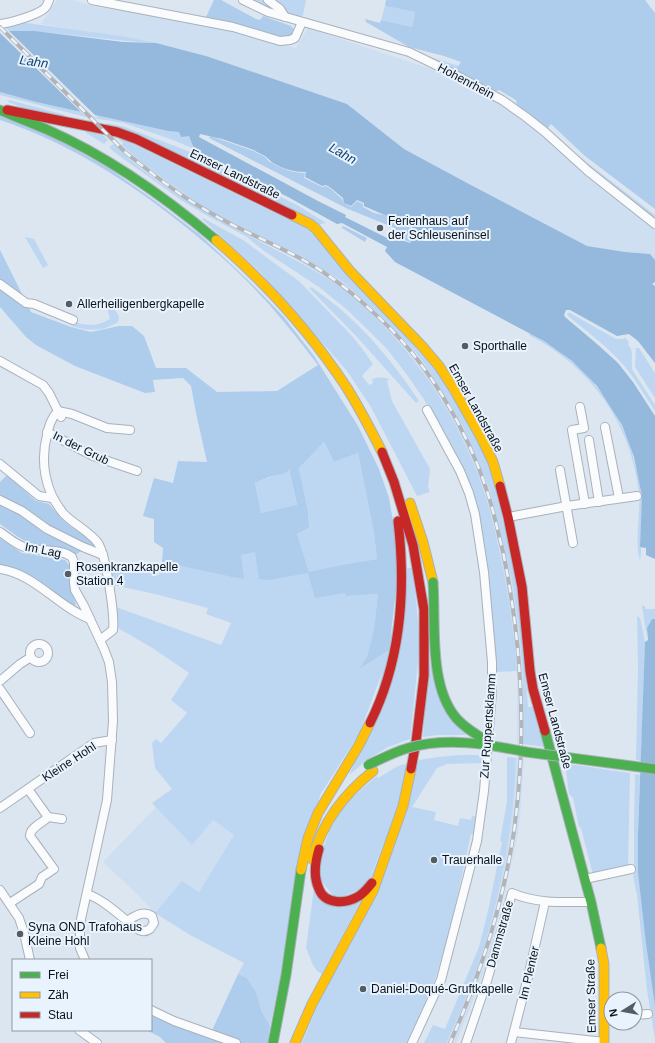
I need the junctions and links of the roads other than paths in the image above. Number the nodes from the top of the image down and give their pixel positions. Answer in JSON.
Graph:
{"nodes":[{"id":1,"x":49,"y":0,"type":"edge"},
{"id":2,"x":92,"y":0,"type":"edge"},
{"id":3,"x":243,"y":0,"type":"edge"},
{"id":4,"x":268,"y":0,"type":"edge"},
{"id":5,"x":285,"y":17,"type":"junction"},
{"id":6,"x":302,"y":22,"type":"junction"},
{"id":7,"x":0,"y":24,"type":"edge"},
{"id":8,"x":0,"y":109,"type":"edge"},
{"id":9,"x":655,"y":224,"type":"edge"},
{"id":10,"x":0,"y":284,"type":"edge"},
{"id":11,"x":73,"y":320,"type":"dead end"},
{"id":12,"x":0,"y":361,"type":"edge"},
{"id":13,"x":580,"y":407,"type":"dead end"},
{"id":14,"x":427,"y":410,"type":"dead end"},
{"id":15,"x":60,"y":414,"type":"junction"},
{"id":16,"x":605,"y":427,"type":"dead end"},
{"id":17,"x":130,"y":430,"type":"dead end"},
{"id":18,"x":47,"y":432,"type":"junction"},
{"id":19,"x":589,"y":440,"type":"dead end"},
{"id":20,"x":382,"y":452,"type":"junction"},
{"id":21,"x":0,"y":464,"type":"edge"},
{"id":22,"x":560,"y":470,"type":"dead end"},
{"id":23,"x":137,"y":471,"type":"dead end"},
{"id":24,"x":637,"y":496,"type":"dead end"},
{"id":25,"x":52,"y":498,"type":"junction"},
{"id":26,"x":619,"y":498,"type":"junction"},
{"id":27,"x":0,"y":500,"type":"edge"},
{"id":28,"x":599,"y":502,"type":"junction"},
{"id":29,"x":585,"y":504,"type":"junction"},
{"id":30,"x":567,"y":506,"type":"junction"},
{"id":31,"x":508,"y":517,"type":"junction"},
{"id":32,"x":0,"y":532,"type":"edge"},
{"id":33,"x":573,"y":543,"type":"dead end"},
{"id":34,"x":102,"y":555,"type":"junction"},
{"id":35,"x":0,"y":569,"type":"edge"},
{"id":36,"x":90,"y":619,"type":"junction"},
{"id":37,"x":100,"y":640,"type":"junction"},
{"id":38,"x":30,"y":657,"type":"dead end"},
{"id":39,"x":0,"y":681,"type":"edge"},
{"id":40,"x":0,"y":689,"type":"edge"},
{"id":41,"x":30,"y":733,"type":"dead end"},
{"id":42,"x":112,"y":740,"type":"junction"},
{"id":43,"x":492,"y":744,"type":"junction"},
{"id":44,"x":526,"y":752,"type":"junction"},
{"id":45,"x":371,"y":768,"type":"junction"},
{"id":46,"x":655,"y":769,"type":"edge"},
{"id":47,"x":28,"y":789,"type":"junction"},
{"id":48,"x":0,"y":808,"type":"edge"},
{"id":49,"x":331,"y":814,"type":"junction"},
{"id":50,"x":48,"y":817,"type":"junction"},
{"id":51,"x":62,"y":819,"type":"dead end"},
{"id":52,"x":302,"y":863,"type":"junction"},
{"id":53,"x":380,"y":869,"type":"junction"},
{"id":54,"x":631,"y":869,"type":"dead end"},
{"id":55,"x":585,"y":879,"type":"junction"},
{"id":56,"x":0,"y":890,"type":"edge"},
{"id":57,"x":87,"y":894,"type":"junction"},
{"id":58,"x":545,"y":902,"type":"junction"},
{"id":59,"x":591,"y":902,"type":"junction"},
{"id":60,"x":10,"y":903,"type":"junction"},
{"id":61,"x":126,"y":921,"type":"dead end"},
{"id":62,"x":30,"y":959,"type":"edge"},
{"id":63,"x":85,"y":959,"type":"edge"},
{"id":64,"x":606,"y":991,"type":"edge"},
{"id":65,"x":152,"y":1010,"type":"edge"},
{"id":66,"x":283,"y":1012,"type":"junction"},
{"id":67,"x":643,"y":1014,"type":"edge"},
{"id":68,"x":648,"y":1014,"type":"dead end"},
{"id":69,"x":80,"y":1031,"type":"edge"},
{"id":70,"x":606,"y":1031,"type":"edge"},
{"id":71,"x":514,"y":1032,"type":"junction"},
{"id":72,"x":97,"y":1043,"type":"edge"},
{"id":73,"x":236,"y":1043,"type":"edge"},
{"id":74,"x":272,"y":1043,"type":"edge"},
{"id":75,"x":282,"y":1043,"type":"edge"},
{"id":76,"x":295,"y":1043,"type":"edge"},
{"id":77,"x":412,"y":1043,"type":"edge"},
{"id":78,"x":466,"y":1043,"type":"edge"},
{"id":79,"x":511,"y":1043,"type":"edge"},
{"id":80,"x":604,"y":1043,"type":"edge"}],
"edges":[{"from":1,"to":7,"type":"street"},
{"from":2,"to":6,"type":"street"},
{"from":3,"to":5,"type":"street","name":"Hohenrhein"},
{"from":4,"to":5,"type":"street"},
{"from":5,"to":6,"type":"street","name":"Hohenrhein"},
{"from":6,"to":9,"type":"street","name":"Hohenrhein"},
{"from":8,"to":20,"type":"main road"},
{"from":8,"to":31,"type":"main road","name":"Emser Landstraße"},
{"from":10,"to":11,"type":"street"},
{"from":12,"to":15,"type":"street"},
{"from":13,"to":29,"type":"street"},
{"from":14,"to":77,"type":"street","name":"Zur Ruppertsklamm"},
{"from":15,"to":17,"type":"street"},
{"from":15,"to":18,"type":"street"},
{"from":16,"to":26,"type":"street"},
{"from":18,"to":23,"type":"street","name":"In der Grub"},
{"from":18,"to":25,"type":"street"},
{"from":19,"to":28,"type":"street"},
{"from":20,"to":43,"type":"main road","bridge":true},
{"from":20,"to":52,"type":"main road"},
{"from":20,"to":53,"type":"main road"},
{"from":21,"to":25,"type":"street"},
{"from":22,"to":30,"type":"street"},
{"from":24,"to":26,"type":"street"},
{"from":25,"to":34,"type":"street"},
{"from":26,"to":28,"type":"street"},
{"from":27,"to":34,"type":"street"},
{"from":28,"to":29,"type":"street"},
{"from":29,"to":30,"type":"street"},
{"from":30,"to":31,"type":"street"},
{"from":30,"to":33,"type":"street"},
{"from":31,"to":55,"type":"main road","name":"Emser Landstraße"},
{"from":32,"to":36,"type":"street","name":"Im Lag"},
{"from":34,"to":37,"type":"street"},
{"from":35,"to":36,"type":"street"},
{"from":36,"to":37,"type":"street","name":"Im Lag"},
{"from":37,"to":42,"type":"street","name":"Im Lag"},
{"from":38,"to":39,"type":"street"},
{"from":40,"to":41,"type":"street"},
{"from":42,"to":47,"type":"street","name":"Kleine Hohl"},
{"from":42,"to":57,"type":"street","name":"Im Lag"},
{"from":43,"to":44,"type":"main road","bridge":true},
{"from":43,"to":45,"type":"main road","bridge":true},
{"from":44,"to":45,"type":"main road","bridge":true},
{"from":44,"to":46,"type":"main road","bridge":true},
{"from":45,"to":49,"type":"main road"},
{"from":45,"to":52,"type":"main road"},
{"from":47,"to":48,"type":"street","name":"Kleine Hohl"},
{"from":47,"to":50,"type":"street","name":"Kleine Hohl"},
{"from":49,"to":53,"type":"main road"},
{"from":49,"to":66,"type":"main road"},
{"from":50,"to":51,"type":"street"},
{"from":50,"to":60,"type":"street"},
{"from":52,"to":66,"type":"main road"},
{"from":53,"to":76,"type":"main road"},
{"from":54,"to":55,"type":"street"},
{"from":55,"to":59,"type":"main road","name":"Emser Landstraße"},
{"from":56,"to":60,"type":"street"},
{"from":57,"to":61,"type":"street"},
{"from":57,"to":63,"type":"street","name":"Im Lag"},
{"from":58,"to":59,"type":"street"},
{"from":58,"to":71,"type":"street","name":"Im Plenter"},
{"from":58,"to":78,"type":"street","name":"Dammstraße"},
{"from":59,"to":64,"type":"main road","name":"Emser Straße"},
{"from":60,"to":62,"type":"street"},
{"from":65,"to":73,"type":"street"},
{"from":66,"to":74,"type":"main road"},
{"from":66,"to":75,"type":"main road"},
{"from":67,"to":68,"type":"street"},
{"from":69,"to":72,"type":"street"},
{"from":70,"to":80,"type":"main road","name":"Emser Straße"},
{"from":71,"to":79,"type":"street","name":"Im Plenter"},
{"from":71,"to":80,"type":"street"}]}
